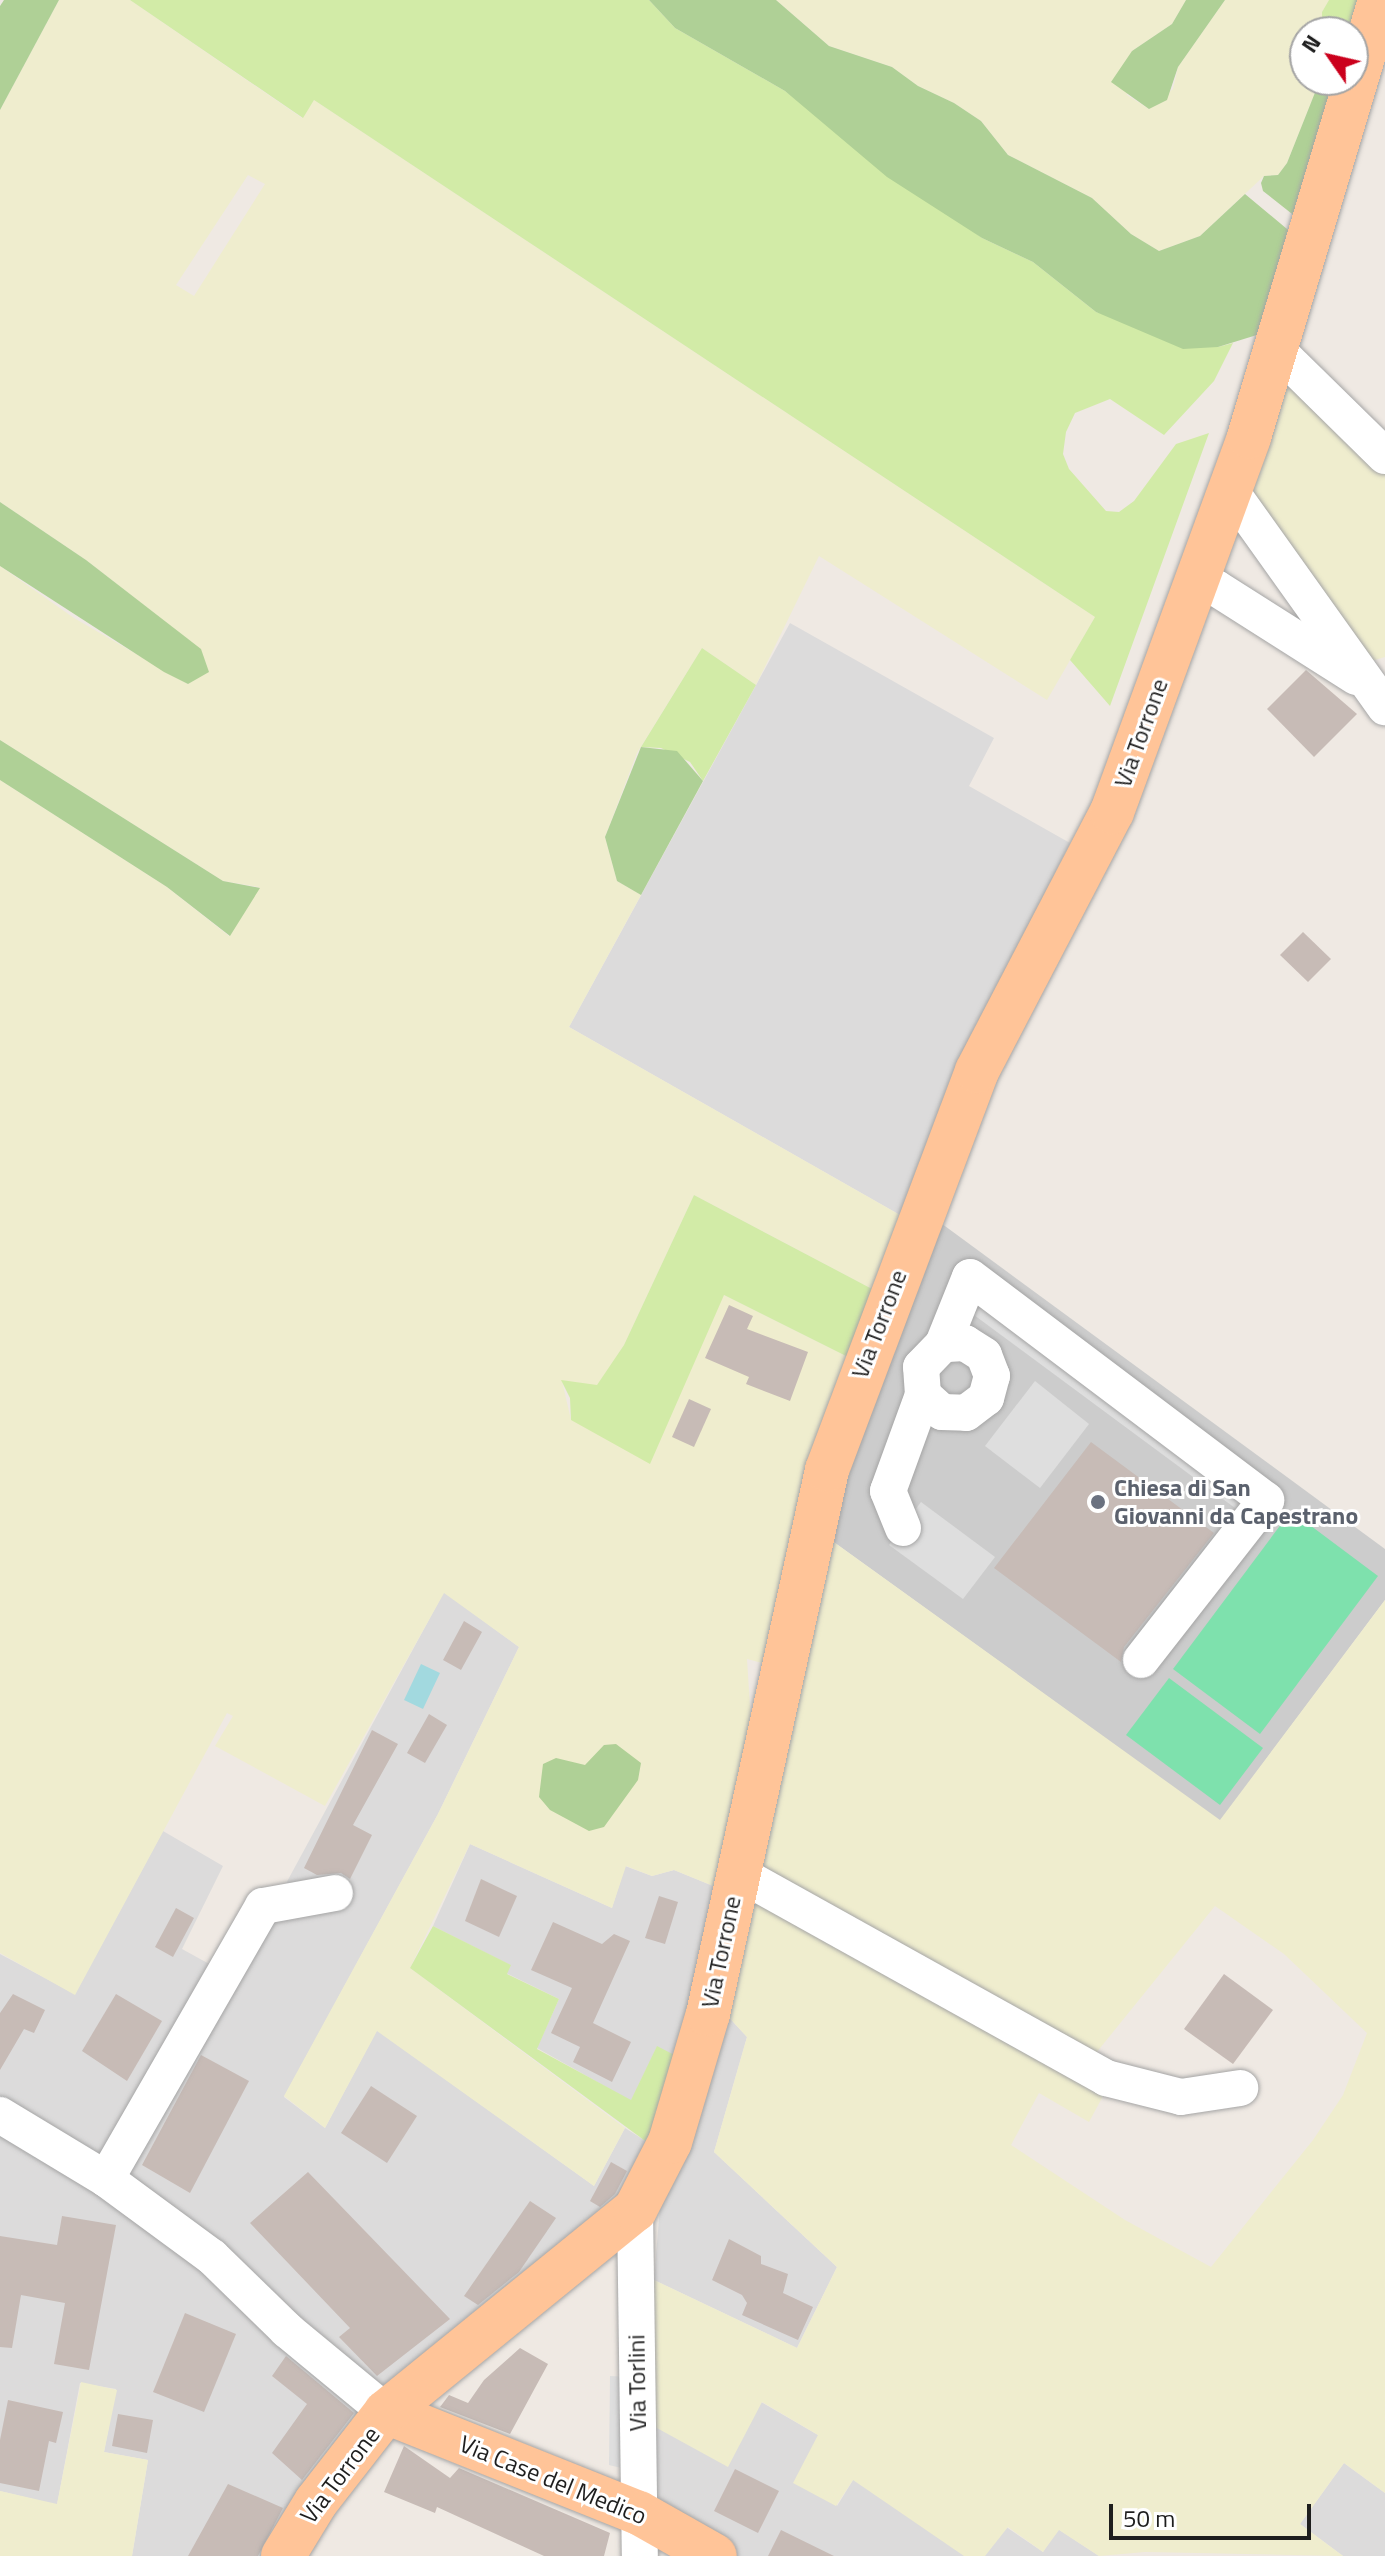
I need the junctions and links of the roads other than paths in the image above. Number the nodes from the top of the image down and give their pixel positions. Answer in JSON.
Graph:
{"nodes":[{"id":1,"x":1380,"y":0,"type":"edge"},
{"id":2,"x":1275,"y":348,"type":"junction"},
{"id":3,"x":1385,"y":456,"type":"edge"},
{"id":4,"x":1230,"y":490,"type":"junction"},
{"id":5,"x":1196,"y":582,"type":"junction"},
{"id":6,"x":1377,"y":696,"type":"edge"},
{"id":7,"x":866,"y":1354,"type":"junction"},
{"id":8,"x":929,"y":1369,"type":"junction"},
{"id":9,"x":903,"y":1528,"type":"dead end"},
{"id":10,"x":1141,"y":1660,"type":"dead end"},
{"id":11,"x":738,"y":1873,"type":"junction"},
{"id":12,"x":335,"y":1893,"type":"dead end"},
{"id":13,"x":1240,"y":2088,"type":"dead end"},
{"id":14,"x":0,"y":2115,"type":"edge"},
{"id":15,"x":106,"y":2179,"type":"junction"},
{"id":16,"x":635,"y":2210,"type":"junction"},
{"id":17,"x":386,"y":2412,"type":"junction"},
{"id":18,"x":639,"y":2513,"type":"junction"},
{"id":19,"x":283,"y":2556,"type":"edge"},
{"id":20,"x":640,"y":2556,"type":"edge"},
{"id":21,"x":715,"y":2556,"type":"edge"}],
"edges":[{"from":1,"to":2,"type":"main road","name":"Via Torrone"},
{"from":2,"to":3,"type":"street"},
{"from":2,"to":4,"type":"main road","name":"Via Torrone"},
{"from":4,"to":5,"type":"main road","name":"Via Torrone"},
{"from":4,"to":6,"type":"street"},
{"from":5,"to":6,"type":"street"},
{"from":5,"to":7,"type":"main road","name":"Via Torrone"},
{"from":7,"to":8,"type":"street"},
{"from":7,"to":11,"type":"main road","name":"Via Torrone"},
{"from":8,"to":8,"type":"street"},
{"from":8,"to":9,"type":"street"},
{"from":8,"to":10,"type":"street"},
{"from":11,"to":13,"type":"street"},
{"from":11,"to":16,"type":"main road","name":"Via Torrone"},
{"from":12,"to":15,"type":"street"},
{"from":14,"to":15,"type":"street"},
{"from":15,"to":17,"type":"street"},
{"from":16,"to":17,"type":"main road","name":"Via Torrone"},
{"from":16,"to":18,"type":"street","name":"Via Torlini"},
{"from":17,"to":18,"type":"main road","name":"Via Case del Medico"},
{"from":17,"to":19,"type":"main road","name":"Via Torrone"},
{"from":18,"to":20,"type":"street","name":"Via Torlini"},
{"from":18,"to":21,"type":"main road","name":"Via Case del Medico"}]}
